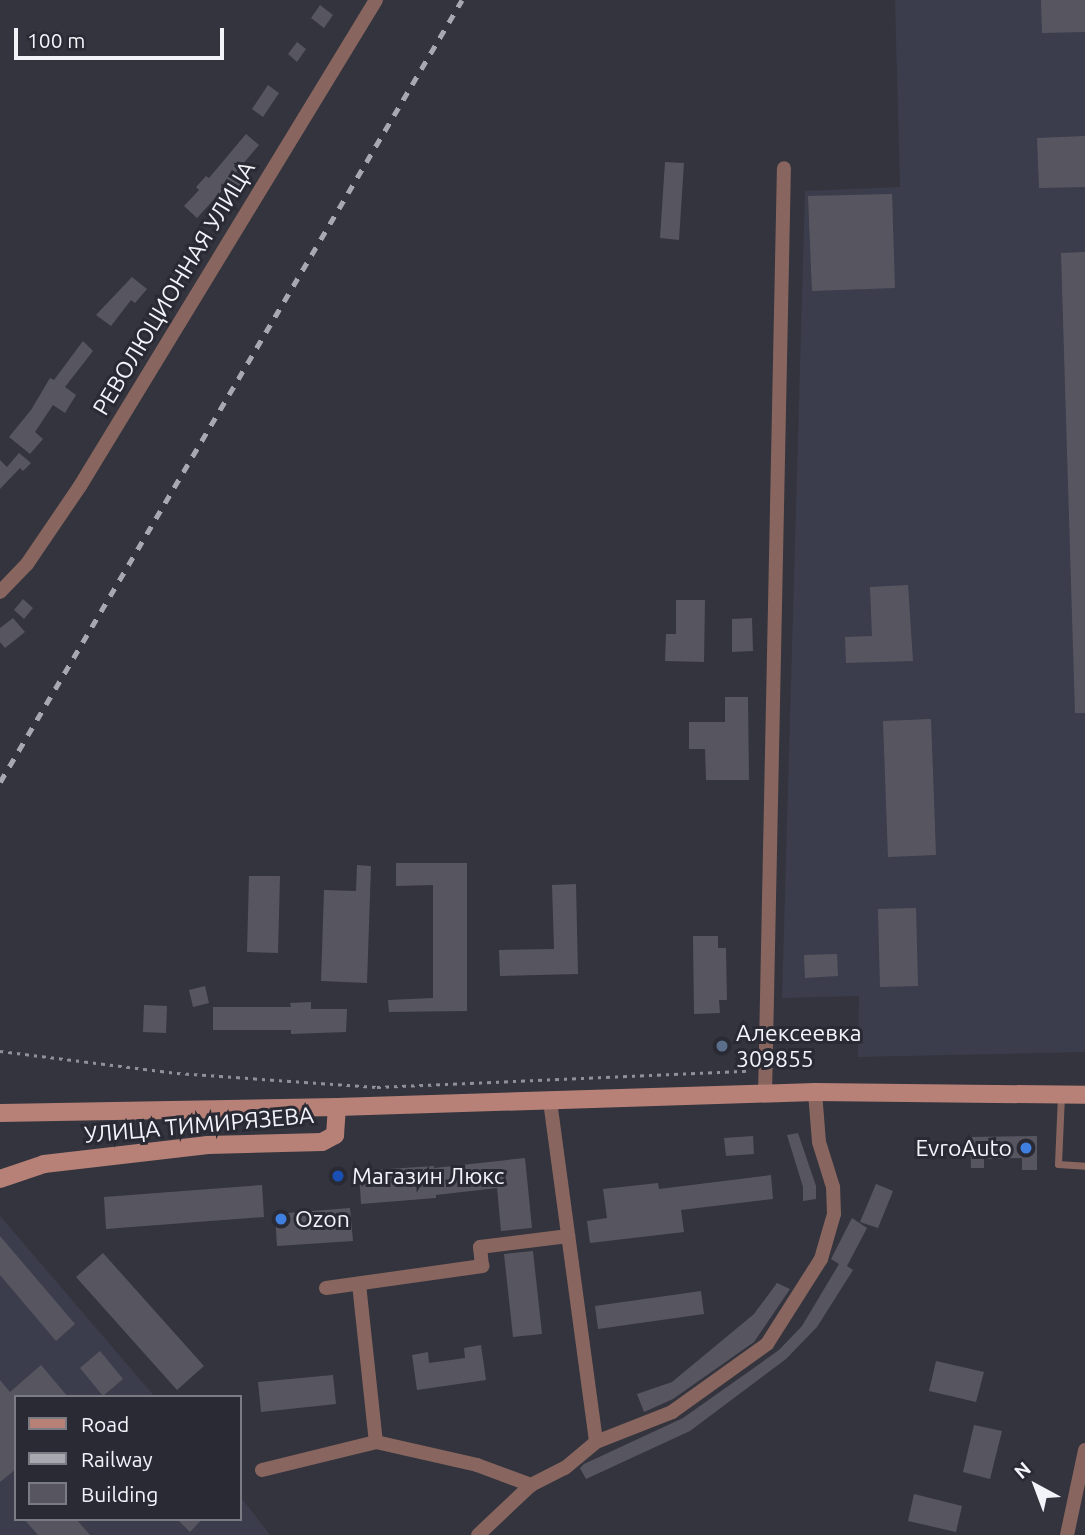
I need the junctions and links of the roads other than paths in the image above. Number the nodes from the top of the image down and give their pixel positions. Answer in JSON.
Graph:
{"nodes":[{"id":1,"x":376,"y":0,"type":"edge"},
{"id":2,"x":784,"y":168,"type":"dead end"},
{"id":3,"x":0,"y":592,"type":"edge"},
{"id":4,"x":815,"y":1093,"type":"junction"},
{"id":5,"x":765,"y":1095,"type":"junction"},
{"id":6,"x":1061,"y":1095,"type":"junction"},
{"id":7,"x":1085,"y":1095,"type":"edge"},
{"id":8,"x":550,"y":1101,"type":"junction"},
{"id":9,"x":337,"y":1107,"type":"junction"},
{"id":10,"x":0,"y":1113,"type":"edge"},
{"id":11,"x":1085,"y":1166,"type":"edge"},
{"id":12,"x":0,"y":1179,"type":"edge"},
{"id":13,"x":568,"y":1236,"type":"junction"},
{"id":14,"x":359,"y":1284,"type":"junction"},
{"id":15,"x":326,"y":1288,"type":"dead end"},
{"id":16,"x":376,"y":1442,"type":"junction"},
{"id":17,"x":596,"y":1442,"type":"junction"},
{"id":18,"x":1085,"y":1450,"type":"edge"},
{"id":19,"x":262,"y":1470,"type":"dead end"},
{"id":20,"x":531,"y":1485,"type":"junction"},
{"id":21,"x":478,"y":1535,"type":"edge"},
{"id":22,"x":1067,"y":1535,"type":"edge"}],
"edges":[{"from":1,"to":3,"type":"street","name":"РЕВОЛЮЦИОННАЯ УЛИЦА"},
{"from":2,"to":5,"type":"street"},
{"from":4,"to":5,"type":"main road"},
{"from":4,"to":6,"type":"main road"},
{"from":4,"to":17,"type":"street"},
{"from":5,"to":8,"type":"main road"},
{"from":6,"to":7,"type":"main road"},
{"from":6,"to":11,"type":"lane"},
{"from":8,"to":9,"type":"main road"},
{"from":8,"to":13,"type":"street"},
{"from":9,"to":10,"type":"main road"},
{"from":9,"to":12,"type":"main road","name":"УЛИЦА ТИМИРЯЗЕВА"},
{"from":13,"to":14,"type":"street"},
{"from":13,"to":17,"type":"street"},
{"from":14,"to":15,"type":"street"},
{"from":14,"to":16,"type":"street"},
{"from":16,"to":19,"type":"street"},
{"from":16,"to":20,"type":"street"},
{"from":17,"to":20,"type":"street"},
{"from":18,"to":22,"type":"street"},
{"from":20,"to":21,"type":"street"}]}
